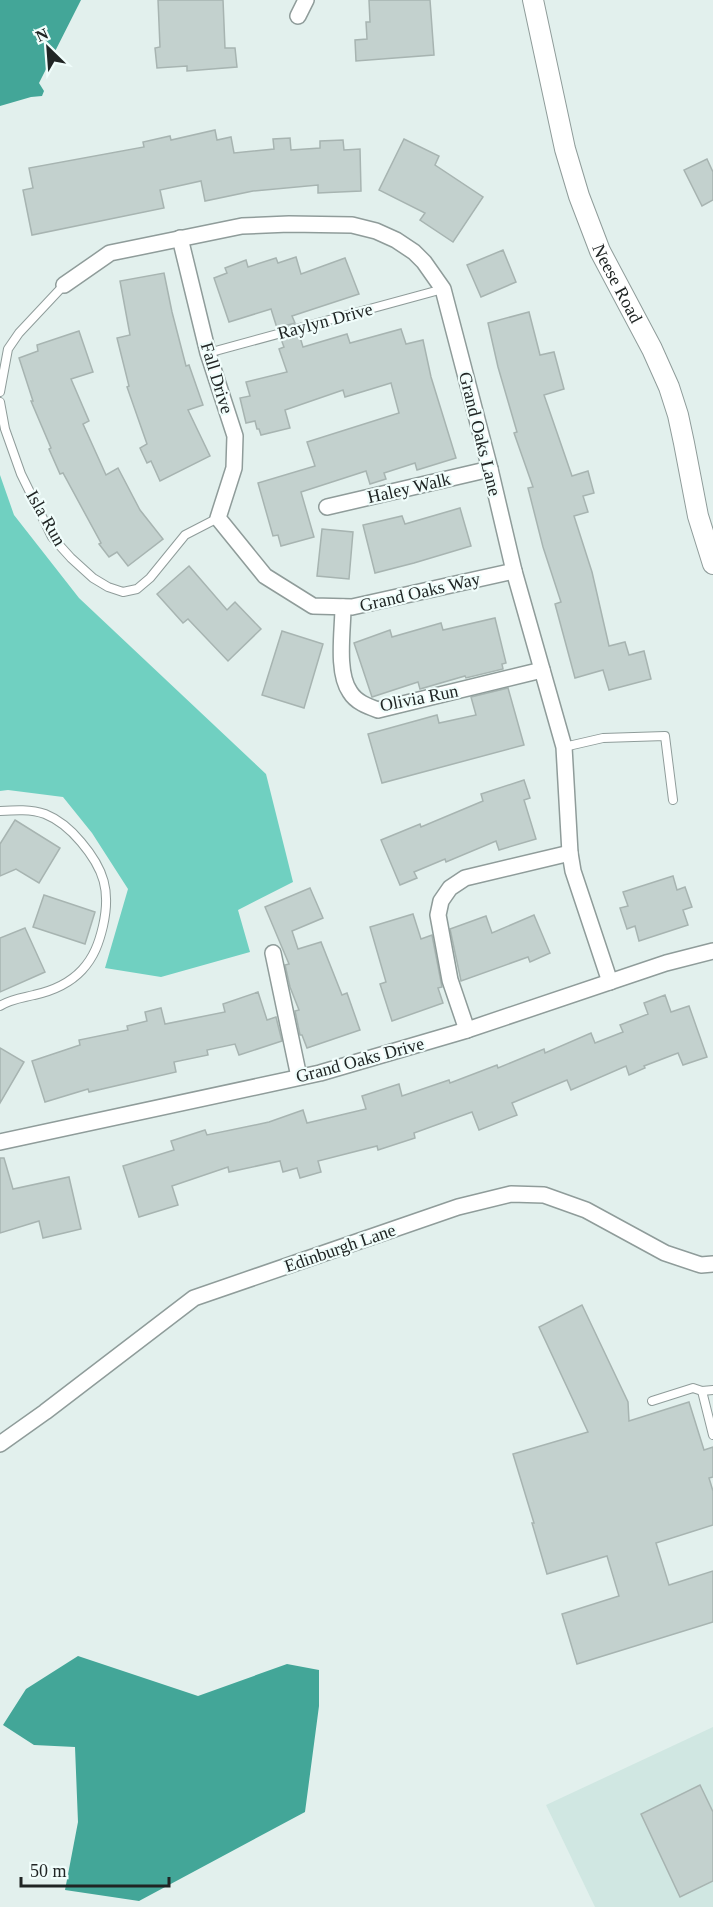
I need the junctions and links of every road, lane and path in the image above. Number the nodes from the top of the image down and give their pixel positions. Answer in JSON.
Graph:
{"nodes":[{"id":1,"x":306,"y":0,"type":"edge"},
{"id":2,"x":533,"y":0,"type":"edge"},
{"id":3,"x":298,"y":16,"type":"dead end"},
{"id":4,"x":180,"y":238,"type":"junction"},
{"id":5,"x":64,"y":285,"type":"joint"},
{"id":6,"x":443,"y":289,"type":"junction"},
{"id":7,"x":208,"y":353,"type":"junction"},
{"id":8,"x":0,"y":392,"type":"edge"},
{"id":9,"x":0,"y":402,"type":"edge"},
{"id":10,"x":490,"y":469,"type":"junction"},
{"id":11,"x":327,"y":507,"type":"dead end"},
{"id":12,"x":218,"y":518,"type":"junction"},
{"id":13,"x":713,"y":564,"type":"edge"},
{"id":14,"x":514,"y":571,"type":"junction"},
{"id":15,"x":343,"y":607,"type":"junction"},
{"id":16,"x":542,"y":670,"type":"junction"},
{"id":17,"x":564,"y":747,"type":"junction"},
{"id":18,"x":673,"y":800,"type":"dead end"},
{"id":19,"x":0,"y":811,"type":"edge"},
{"id":20,"x":570,"y":853,"type":"junction"},
{"id":21,"x":713,"y":951,"type":"edge"},
{"id":22,"x":273,"y":953,"type":"dead end"},
{"id":23,"x":609,"y":982,"type":"junction"},
{"id":24,"x":0,"y":1006,"type":"edge"},
{"id":25,"x":467,"y":1030,"type":"junction"},
{"id":26,"x":299,"y":1077,"type":"junction"},
{"id":27,"x":0,"y":1142,"type":"edge"},
{"id":28,"x":713,"y":1264,"type":"edge"},
{"id":29,"x":713,"y":1390,"type":"edge"},
{"id":30,"x":702,"y":1391,"type":"junction"},
{"id":31,"x":652,"y":1401,"type":"dead end"},
{"id":32,"x":713,"y":1435,"type":"edge"},
{"id":33,"x":0,"y":1444,"type":"edge"}],
"edges":[{"from":1,"to":3,"type":"street"},
{"from":2,"to":13,"type":"street","name":"Neese Road"},
{"from":4,"to":5,"type":"street","name":"Grand Oaks Lane"},
{"from":4,"to":6,"type":"street","name":"Grand Oaks Lane"},
{"from":4,"to":7,"type":"street","name":"Fall Drive"},
{"from":5,"to":8,"type":"lane"},
{"from":6,"to":7,"type":"lane","name":"Raylyn Drive"},
{"from":6,"to":10,"type":"street","name":"Grand Oaks Lane"},
{"from":7,"to":12,"type":"street","name":"Fall Drive"},
{"from":9,"to":12,"type":"lane","name":"Isla Run"},
{"from":10,"to":11,"type":"street","name":"Haley Walk"},
{"from":10,"to":14,"type":"street","name":"Grand Oaks Lane"},
{"from":12,"to":15,"type":"street","name":"Grand Oaks Way"},
{"from":14,"to":15,"type":"street","name":"Grand Oaks Way"},
{"from":14,"to":16,"type":"street","name":"Grand Oaks Lane"},
{"from":15,"to":16,"type":"street","name":"Olivia Run"},
{"from":16,"to":17,"type":"street","name":"Grand Oaks Lane"},
{"from":17,"to":18,"type":"lane"},
{"from":17,"to":20,"type":"street","name":"Grand Oaks Lane"},
{"from":19,"to":24,"type":"lane"},
{"from":20,"to":23,"type":"street","name":"Grand Oaks Lane"},
{"from":20,"to":25,"type":"street"},
{"from":21,"to":23,"type":"street","name":"Grand Oaks Drive"},
{"from":22,"to":26,"type":"street"},
{"from":23,"to":25,"type":"street","name":"Grand Oaks Drive"},
{"from":25,"to":26,"type":"street","name":"Grand Oaks Drive"},
{"from":26,"to":27,"type":"street","name":"Grand Oaks Drive"},
{"from":28,"to":33,"type":"street","name":"Edinburgh Lane"},
{"from":29,"to":30,"type":"lane"},
{"from":30,"to":31,"type":"lane"},
{"from":30,"to":32,"type":"lane"}]}
